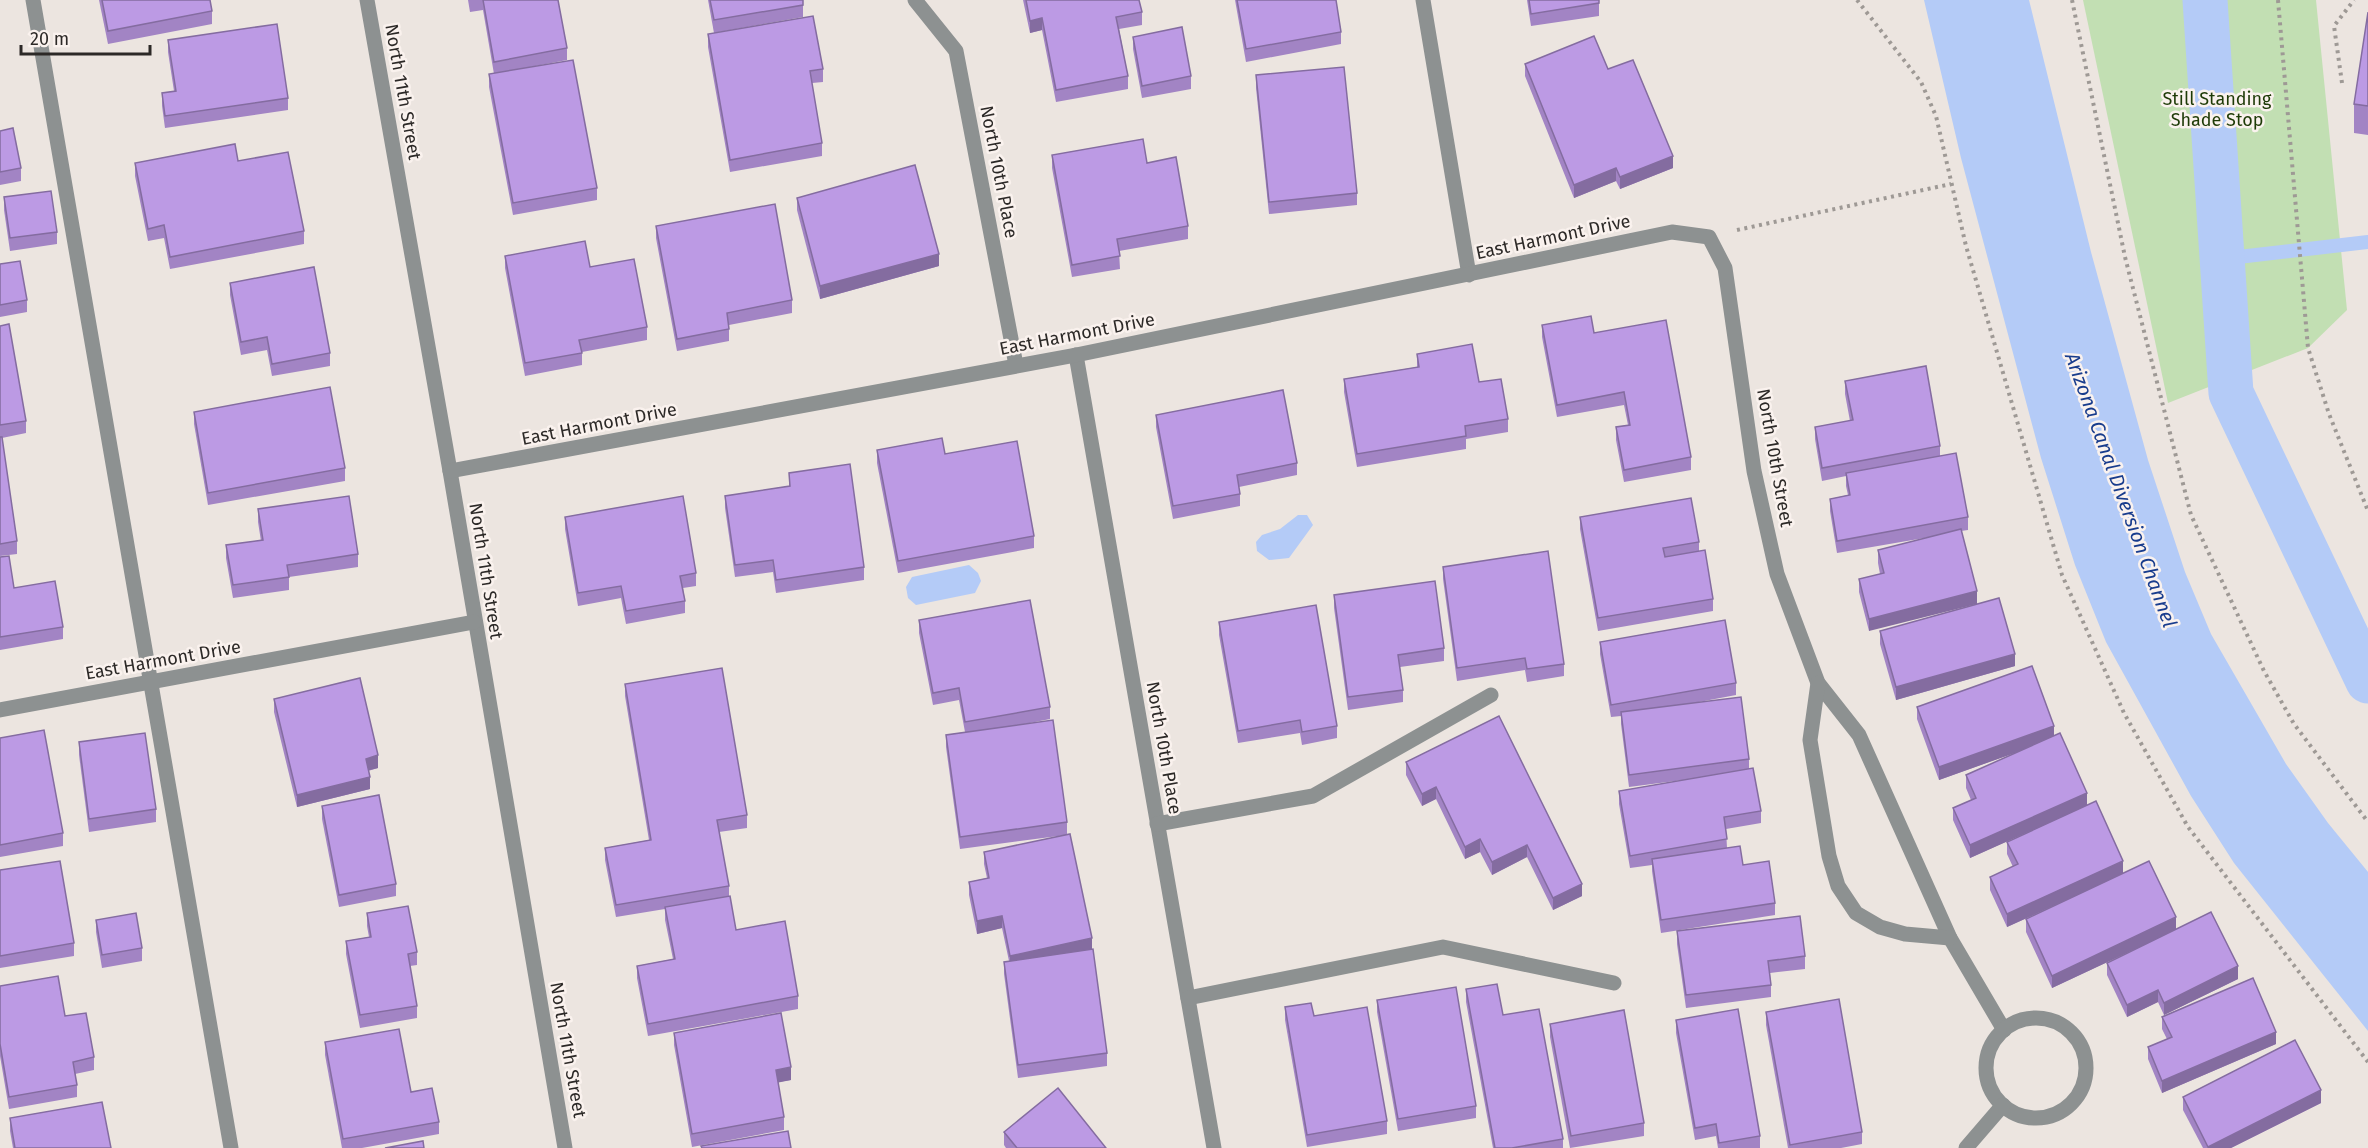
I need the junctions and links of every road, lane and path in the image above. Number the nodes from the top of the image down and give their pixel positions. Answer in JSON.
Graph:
{"nodes":[{"id":1,"x":33,"y":0,"type":"edge"},
{"id":2,"x":368,"y":0,"type":"edge"},
{"id":3,"x":915,"y":0,"type":"edge"},
{"id":4,"x":1423,"y":0,"type":"edge"},
{"id":5,"x":1857,"y":0,"type":"edge"},
{"id":6,"x":2072,"y":0,"type":"edge"},
{"id":7,"x":2278,"y":0,"type":"edge"},
{"id":8,"x":2354,"y":0,"type":"edge"},
{"id":9,"x":2342,"y":83,"type":"dead end"},
{"id":10,"x":1951,"y":184,"type":"junction"},
{"id":11,"x":1709,"y":237,"type":"junction"},
{"id":12,"x":1469,"y":275,"type":"junction"},
{"id":13,"x":1076,"y":355,"type":"junction"},
{"id":14,"x":1016,"y":365,"type":"junction"},
{"id":15,"x":450,"y":471,"type":"junction"},
{"id":16,"x":2368,"y":511,"type":"edge"},
{"id":17,"x":474,"y":622,"type":"junction"},
{"id":18,"x":152,"y":682,"type":"junction"},
{"id":19,"x":1818,"y":683,"type":"junction"},
{"id":20,"x":1491,"y":695,"type":"dead end"},
{"id":21,"x":0,"y":710,"type":"edge"},
{"id":22,"x":2368,"y":822,"type":"edge"},
{"id":23,"x":1157,"y":824,"type":"junction"},
{"id":24,"x":1950,"y":938,"type":"junction"},
{"id":25,"x":1614,"y":983,"type":"dead end"},
{"id":26,"x":1188,"y":998,"type":"junction"},
{"id":27,"x":2004,"y":1029,"type":"junction"},
{"id":28,"x":2368,"y":1062,"type":"edge"},
{"id":29,"x":2002,"y":1105,"type":"junction"},
{"id":30,"x":231,"y":1148,"type":"edge"},
{"id":31,"x":565,"y":1148,"type":"edge"},
{"id":32,"x":1214,"y":1148,"type":"edge"},
{"id":33,"x":1966,"y":1148,"type":"edge"}],
"edges":[{"from":1,"to":18,"type":"street"},
{"from":2,"to":15,"type":"street","name":"North 11th Street"},
{"from":3,"to":14,"type":"street","name":"North 10th Place"},
{"from":4,"to":12,"type":"street"},
{"from":5,"to":10,"type":"path"},
{"from":6,"to":22,"type":"path"},
{"from":7,"to":16,"type":"path"},
{"from":8,"to":9,"type":"path"},
{"from":10,"to":11,"type":"path"},
{"from":10,"to":28,"type":"path"},
{"from":11,"to":12,"type":"street","name":"East Harmont Drive"},
{"from":11,"to":19,"type":"street","name":"North 10th Street"},
{"from":12,"to":13,"type":"street","name":"East Harmont Drive"},
{"from":13,"to":14,"type":"street","name":"East Harmont Drive"},
{"from":13,"to":23,"type":"street","name":"North 10th Place"},
{"from":14,"to":15,"type":"street","name":"East Harmont Drive"},
{"from":15,"to":17,"type":"street","name":"North 11th Street"},
{"from":17,"to":18,"type":"street","name":"East Harmont Drive"},
{"from":17,"to":31,"type":"street","name":"North 11th Street"},
{"from":18,"to":21,"type":"street","name":"East Harmont Drive"},
{"from":18,"to":30,"type":"street"},
{"from":19,"to":24,"type":"street","name":"North 10th Street"},
{"from":19,"to":24,"type":"street","name":"North 10th Street"},
{"from":20,"to":23,"type":"street"},
{"from":23,"to":26,"type":"street","name":"North 10th Place"},
{"from":24,"to":27,"type":"street","name":"North 10th Street"},
{"from":25,"to":26,"type":"street"},
{"from":26,"to":32,"type":"street","name":"North 10th Place"},
{"from":27,"to":29,"type":"street"},
{"from":27,"to":29,"type":"street"},
{"from":29,"to":33,"type":"street"}]}
